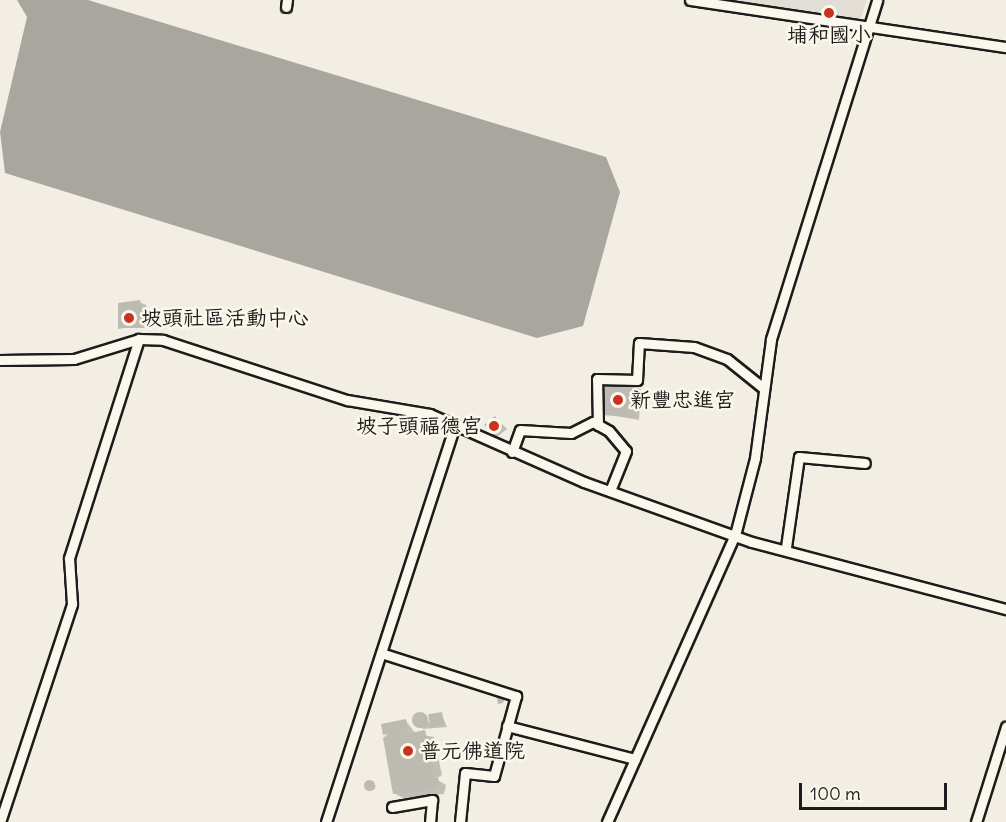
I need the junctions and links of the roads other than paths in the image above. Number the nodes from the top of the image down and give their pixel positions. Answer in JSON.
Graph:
{"nodes":[{"id":1,"x":690,"y":0,"type":"edge"},
{"id":2,"x":877,"y":0,"type":"edge"},
{"id":3,"x":870,"y":26,"type":"junction"},
{"id":4,"x":1006,"y":47,"type":"edge"},
{"id":5,"x":139,"y":339,"type":"junction"},
{"id":6,"x":0,"y":360,"type":"edge"},
{"id":7,"x":762,"y":387,"type":"junction"},
{"id":8,"x":454,"y":424,"type":"junction"},
{"id":9,"x":598,"y":425,"type":"junction"},
{"id":10,"x":512,"y":452,"type":"junction"},
{"id":11,"x":865,"y":463,"type":"dead end"},
{"id":12,"x":610,"y":491,"type":"junction"},
{"id":13,"x":735,"y":534,"type":"junction"},
{"id":14,"x":786,"y":547,"type":"junction"},
{"id":15,"x":1006,"y":609,"type":"edge"},
{"id":16,"x":381,"y":653,"type":"junction"},
{"id":17,"x":507,"y":726,"type":"junction"},
{"id":18,"x":1006,"y":727,"type":"edge"},
{"id":19,"x":635,"y":759,"type":"junction"},
{"id":20,"x":392,"y":807,"type":"dead end"},
{"id":21,"x":0,"y":822,"type":"edge"},
{"id":22,"x":326,"y":822,"type":"edge"},
{"id":23,"x":430,"y":822,"type":"edge"},
{"id":24,"x":460,"y":822,"type":"edge"},
{"id":25,"x":607,"y":822,"type":"edge"},
{"id":26,"x":976,"y":822,"type":"edge"}],
"edges":[{"from":1,"to":3,"type":"street"},
{"from":2,"to":3,"type":"street"},
{"from":3,"to":4,"type":"street"},
{"from":3,"to":7,"type":"street"},
{"from":5,"to":6,"type":"street"},
{"from":5,"to":8,"type":"street"},
{"from":5,"to":21,"type":"street"},
{"from":7,"to":9,"type":"street"},
{"from":7,"to":13,"type":"street"},
{"from":8,"to":10,"type":"street"},
{"from":8,"to":16,"type":"street"},
{"from":9,"to":10,"type":"street"},
{"from":9,"to":12,"type":"street"},
{"from":10,"to":12,"type":"street"},
{"from":11,"to":14,"type":"street"},
{"from":12,"to":13,"type":"street"},
{"from":13,"to":14,"type":"street"},
{"from":13,"to":19,"type":"street"},
{"from":14,"to":15,"type":"street"},
{"from":16,"to":17,"type":"street"},
{"from":16,"to":22,"type":"street"},
{"from":17,"to":19,"type":"street"},
{"from":17,"to":24,"type":"street"},
{"from":18,"to":26,"type":"street"},
{"from":19,"to":25,"type":"street"},
{"from":20,"to":23,"type":"street"}]}
